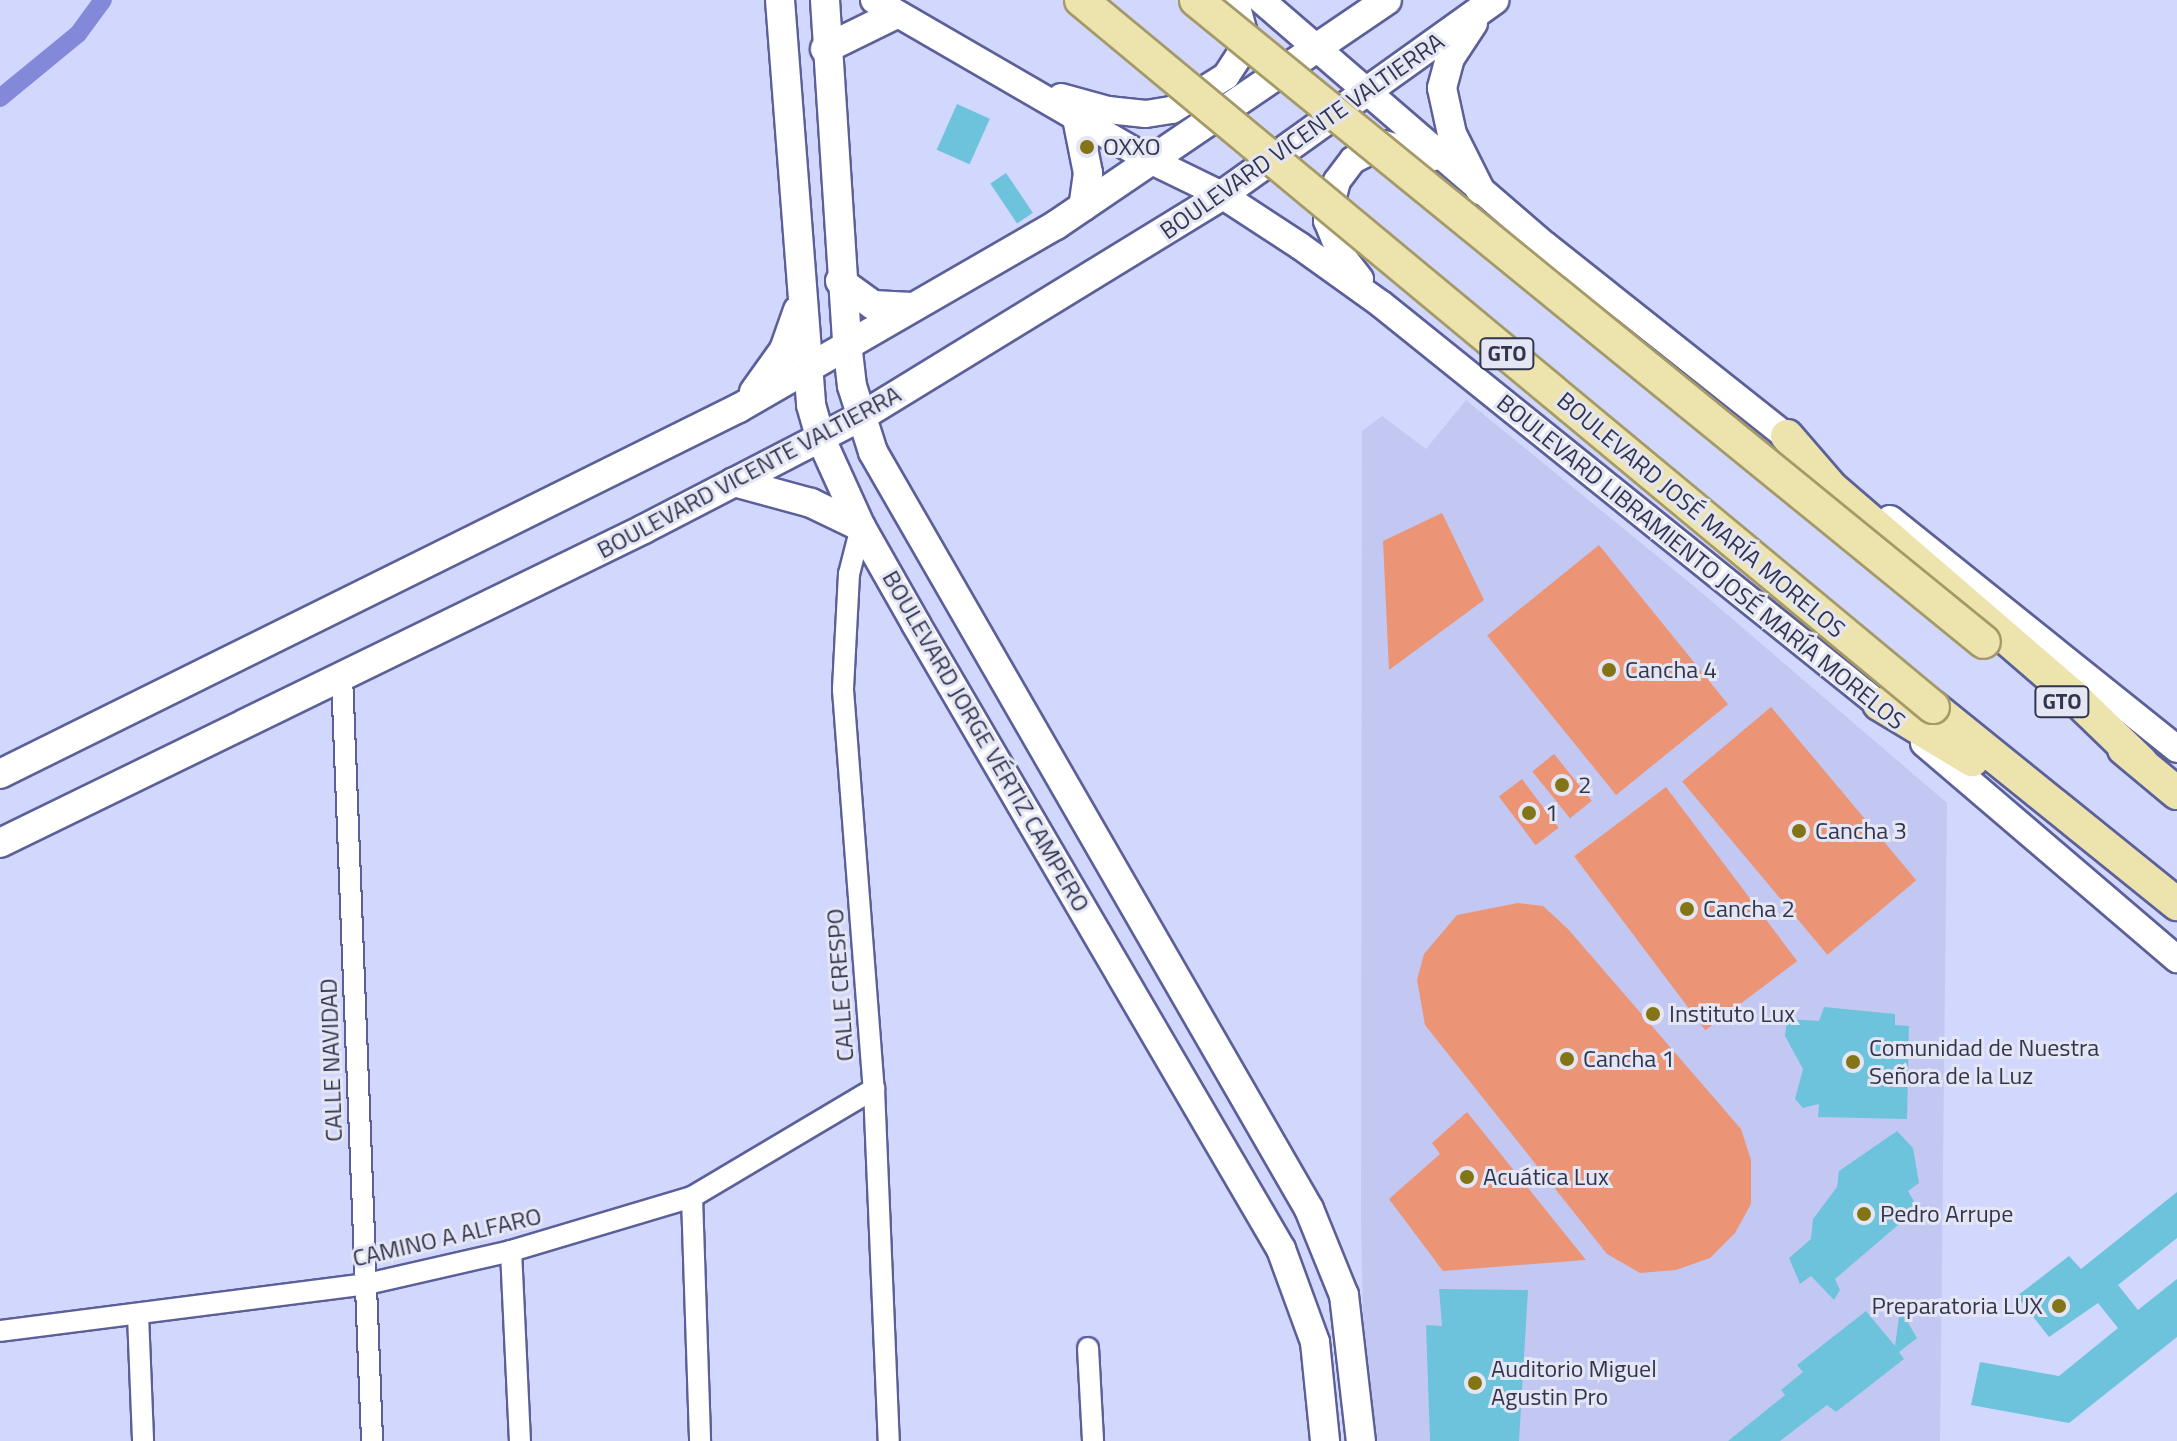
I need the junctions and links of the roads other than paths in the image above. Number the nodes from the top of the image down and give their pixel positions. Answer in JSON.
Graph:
{"nodes":[{"id":1,"x":777,"y":0,"type":"edge"},
{"id":2,"x":825,"y":0,"type":"edge"},
{"id":3,"x":1081,"y":0,"type":"edge"},
{"id":4,"x":1196,"y":0,"type":"edge"},
{"id":5,"x":1235,"y":0,"type":"edge"},
{"id":6,"x":1261,"y":0,"type":"edge"},
{"id":7,"x":1387,"y":0,"type":"edge"},
{"id":8,"x":1493,"y":1,"type":"edge"},
{"id":9,"x":885,"y":5,"type":"edge"},
{"id":10,"x":825,"y":49,"type":"junction"},
{"id":11,"x":1316,"y":50,"type":"junction"},
{"id":12,"x":1030,"y":89,"type":"junction"},
{"id":13,"x":1367,"y":92,"type":"junction"},
{"id":14,"x":1077,"y":118,"type":"junction"},
{"id":15,"x":1152,"y":161,"type":"junction"},
{"id":16,"x":1449,"y":162,"type":"junction"},
{"id":17,"x":1480,"y":190,"type":"junction"},
{"id":18,"x":1222,"y":195,"type":"junction"},
{"id":19,"x":1083,"y":207,"type":"junction"},
{"id":20,"x":840,"y":281,"type":"junction"},
{"id":21,"x":803,"y":294,"type":"junction"},
{"id":22,"x":1381,"y":304,"type":"junction"},
{"id":23,"x":913,"y":307,"type":"junction"},
{"id":24,"x":847,"y":343,"type":"junction"},
{"id":25,"x":808,"y":368,"type":"junction"},
{"id":26,"x":739,"y":408,"type":"junction"},
{"id":27,"x":862,"y":416,"type":"junction"},
{"id":28,"x":1787,"y":436,"type":"junction"},
{"id":29,"x":821,"y":439,"type":"junction"},
{"id":30,"x":734,"y":482,"type":"junction"},
{"id":31,"x":861,"y":527,"type":"junction"},
{"id":32,"x":950,"y":586,"type":"junction"},
{"id":33,"x":916,"y":624,"type":"junction"},
{"id":34,"x":342,"y":676,"type":"junction"},
{"id":35,"x":1879,"y":704,"type":"junction"},
{"id":36,"x":2177,"y":749,"type":"edge"},
{"id":37,"x":2141,"y":762,"type":"junction"},
{"id":38,"x":0,"y":774,"type":"edge"},
{"id":39,"x":2177,"y":793,"type":"edge"},
{"id":40,"x":2073,"y":820,"type":"junction"},
{"id":41,"x":0,"y":843,"type":"edge"},
{"id":42,"x":2177,"y":904,"type":"edge"},
{"id":43,"x":2177,"y":959,"type":"edge"},
{"id":44,"x":874,"y":1089,"type":"junction"},
{"id":45,"x":692,"y":1197,"type":"junction"},
{"id":46,"x":511,"y":1251,"type":"junction"},
{"id":47,"x":367,"y":1284,"type":"junction"},
{"id":48,"x":138,"y":1315,"type":"junction"},
{"id":49,"x":0,"y":1331,"type":"edge"},
{"id":50,"x":1088,"y":1348,"type":"dead end"},
{"id":51,"x":143,"y":1441,"type":"edge"},
{"id":52,"x":372,"y":1441,"type":"edge"},
{"id":53,"x":520,"y":1441,"type":"edge"},
{"id":54,"x":700,"y":1441,"type":"edge"},
{"id":55,"x":889,"y":1441,"type":"edge"},
{"id":56,"x":1093,"y":1441,"type":"edge"},
{"id":57,"x":1325,"y":1441,"type":"edge"},
{"id":58,"x":1361,"y":1441,"type":"edge"}],
"edges":[{"from":1,"to":21,"type":"main road","name":"BOULEVARD JORGE VÉRTIZ CAMPERO"},
{"from":2,"to":10,"type":"main road","name":"BOULEVARD JORGE VÉRTIZ CAMPERO"},
{"from":3,"to":40,"type":"main road","name":"BOULEVARD JOSÉ MARÍA MORELOS","number":"GTO","bridge":true},
{"from":4,"to":37,"type":"main road","number":"GTO","bridge":true},
{"from":5,"to":12,"type":"street"},
{"from":6,"to":11,"type":"street"},
{"from":7,"to":11,"type":"main road"},
{"from":8,"to":13,"type":"main road","name":"BOULEVARD VICENTE VALTIERRA"},
{"from":8,"to":17,"type":"main road"},
{"from":9,"to":10,"type":"main road"},
{"from":9,"to":12,"type":"street","name":"BOULEVARD LIBRAMIENTO JOSÉ MARÍA MORELOS"},
{"from":10,"to":20,"type":"main road","name":"BOULEVARD JORGE VÉRTIZ CAMPERO"},
{"from":11,"to":13,"type":"street"},
{"from":11,"to":15,"type":"main road"},
{"from":12,"to":14,"type":"street","name":"BOULEVARD LIBRAMIENTO JOSÉ MARÍA MORELOS"},
{"from":13,"to":16,"type":"street"},
{"from":13,"to":18,"type":"main road","name":"BOULEVARD VICENTE VALTIERRA"},
{"from":14,"to":15,"type":"street","name":"BOULEVARD LIBRAMIENTO JOSÉ MARÍA MORELOS"},
{"from":14,"to":19,"type":"main road"},
{"from":15,"to":18,"type":"street","name":"BOULEVARD LIBRAMIENTO JOSÉ MARÍA MORELOS"},
{"from":15,"to":19,"type":"main road"},
{"from":16,"to":17,"type":"street"},
{"from":16,"to":22,"type":"street"},
{"from":17,"to":28,"type":"street"},
{"from":18,"to":22,"type":"street","name":"BOULEVARD LIBRAMIENTO JOSÉ MARÍA MORELOS"},
{"from":18,"to":27,"type":"main road","name":"BOULEVARD VICENTE VALTIERRA"},
{"from":19,"to":23,"type":"main road"},
{"from":20,"to":23,"type":"main road"},
{"from":20,"to":24,"type":"main road","name":"BOULEVARD JORGE VÉRTIZ CAMPERO"},
{"from":21,"to":25,"type":"main road","name":"BOULEVARD JORGE VÉRTIZ CAMPERO"},
{"from":21,"to":26,"type":"main road"},
{"from":22,"to":35,"type":"street","name":"BOULEVARD LIBRAMIENTO JOSÉ MARÍA MORELOS"},
{"from":23,"to":24,"type":"main road"},
{"from":24,"to":25,"type":"main road"},
{"from":24,"to":27,"type":"main road","name":"BOULEVARD JORGE VÉRTIZ CAMPERO"},
{"from":25,"to":26,"type":"main road"},
{"from":25,"to":29,"type":"main road","name":"BOULEVARD JORGE VÉRTIZ CAMPERO"},
{"from":26,"to":38,"type":"main road"},
{"from":27,"to":29,"type":"main road","name":"BOULEVARD VICENTE VALTIERRA"},
{"from":27,"to":32,"type":"main road","name":"BOULEVARD JORGE VÉRTIZ CAMPERO"},
{"from":28,"to":36,"type":"street"},
{"from":28,"to":37,"type":"main road"},
{"from":29,"to":30,"type":"main road","name":"BOULEVARD VICENTE VALTIERRA"},
{"from":29,"to":31,"type":"main road","name":"BOULEVARD JORGE VÉRTIZ CAMPERO"},
{"from":30,"to":31,"type":"main road"},
{"from":30,"to":34,"type":"main road","name":"BOULEVARD VICENTE VALTIERRA"},
{"from":31,"to":33,"type":"main road","name":"BOULEVARD JORGE VÉRTIZ CAMPERO"},
{"from":31,"to":44,"type":"street","name":"CALLE CRESPO"},
{"from":32,"to":33,"type":"main road"},
{"from":32,"to":58,"type":"main road","name":"BOULEVARD JORGE VÉRTIZ CAMPERO"},
{"from":33,"to":57,"type":"main road","name":"BOULEVARD JORGE VÉRTIZ CAMPERO"},
{"from":34,"to":41,"type":"main road","name":"BOULEVARD VICENTE VALTIERRA"},
{"from":34,"to":47,"type":"street","name":"CALLE NAVIDAD"},
{"from":35,"to":40,"type":"main road"},
{"from":35,"to":43,"type":"street","name":"BOULEVARD LIBRAMIENTO JOSÉ MARÍA MORELOS"},
{"from":37,"to":39,"type":"main road","number":"GTO"},
{"from":40,"to":42,"type":"main road","name":"BOULEVARD JOSÉ MARÍA MORELOS","number":"GTO"},
{"from":44,"to":45,"type":"street","name":"CAMINO A ALFARO"},
{"from":44,"to":55,"type":"street","name":"CALLE CRESPO"},
{"from":45,"to":46,"type":"street","name":"CAMINO A ALFARO"},
{"from":45,"to":54,"type":"street"},
{"from":46,"to":47,"type":"street","name":"CAMINO A ALFARO"},
{"from":46,"to":53,"type":"street"},
{"from":47,"to":48,"type":"street","name":"CAMINO A ALFARO"},
{"from":47,"to":52,"type":"street","name":"CALLE NAVIDAD"},
{"from":48,"to":49,"type":"street","name":"CAMINO A ALFARO"},
{"from":48,"to":51,"type":"street"},
{"from":50,"to":56,"type":"street"}]}
